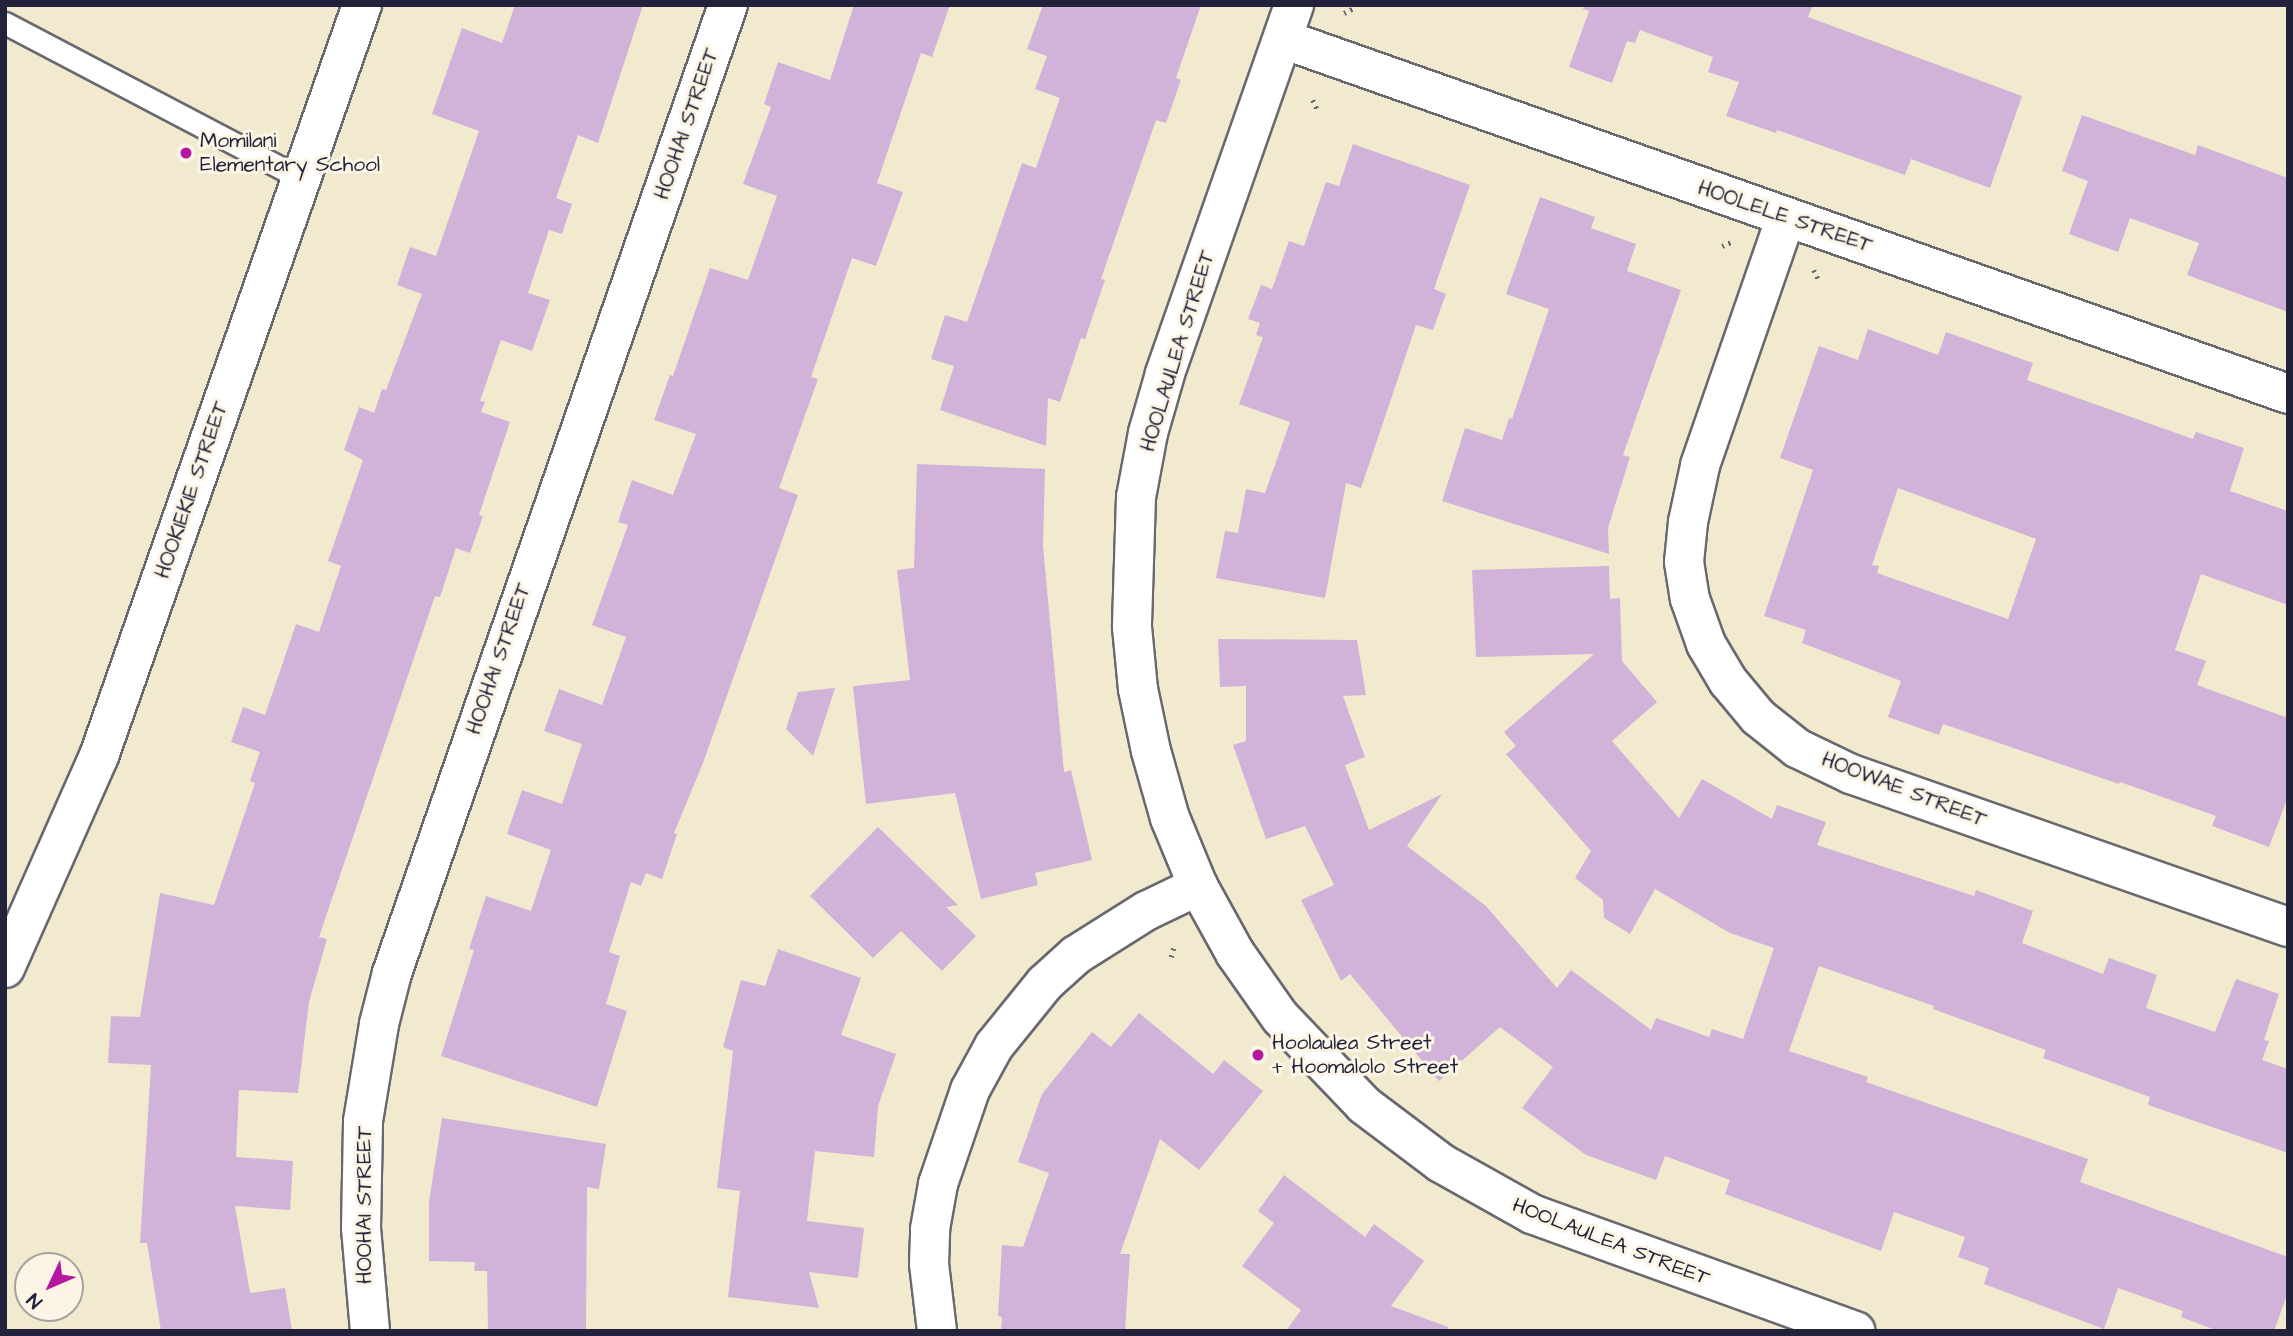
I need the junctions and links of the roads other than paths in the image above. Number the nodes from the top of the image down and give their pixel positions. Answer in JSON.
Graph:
{"nodes":[{"id":1,"x":362,"y":5,"type":"edge"},
{"id":2,"x":729,"y":5,"type":"edge"},
{"id":3,"x":1288,"y":22,"type":"edge"},
{"id":4,"x":5,"y":23,"type":"edge"},
{"id":5,"x":302,"y":178,"type":"junction"},
{"id":6,"x":1786,"y":217,"type":"junction"},
{"id":7,"x":2288,"y":394,"type":"edge"},
{"id":8,"x":1198,"y":886,"type":"junction"},
{"id":9,"x":2288,"y":927,"type":"edge"},
{"id":10,"x":5,"y":968,"type":"edge"},
{"id":11,"x":370,"y":1331,"type":"edge"},
{"id":12,"x":937,"y":1331,"type":"edge"},
{"id":13,"x":1855,"y":1331,"type":"edge"}],
"edges":[{"from":1,"to":5,"type":"street","name":"HOOKIEKIE STREET"},
{"from":2,"to":11,"type":"street","name":"HOOHAI STREET"},
{"from":3,"to":6,"type":"street","name":"HOOLELE STREET"},
{"from":3,"to":8,"type":"street","name":"HOOLAULEA STREET"},
{"from":4,"to":5,"type":"lane"},
{"from":5,"to":10,"type":"street","name":"HOOKIEKIE STREET"},
{"from":6,"to":7,"type":"street","name":"HOOLELE STREET"},
{"from":6,"to":9,"type":"street","name":"HOOWAE STREET"},
{"from":8,"to":12,"type":"street"},
{"from":8,"to":13,"type":"street","name":"HOOLAULEA STREET"}]}
